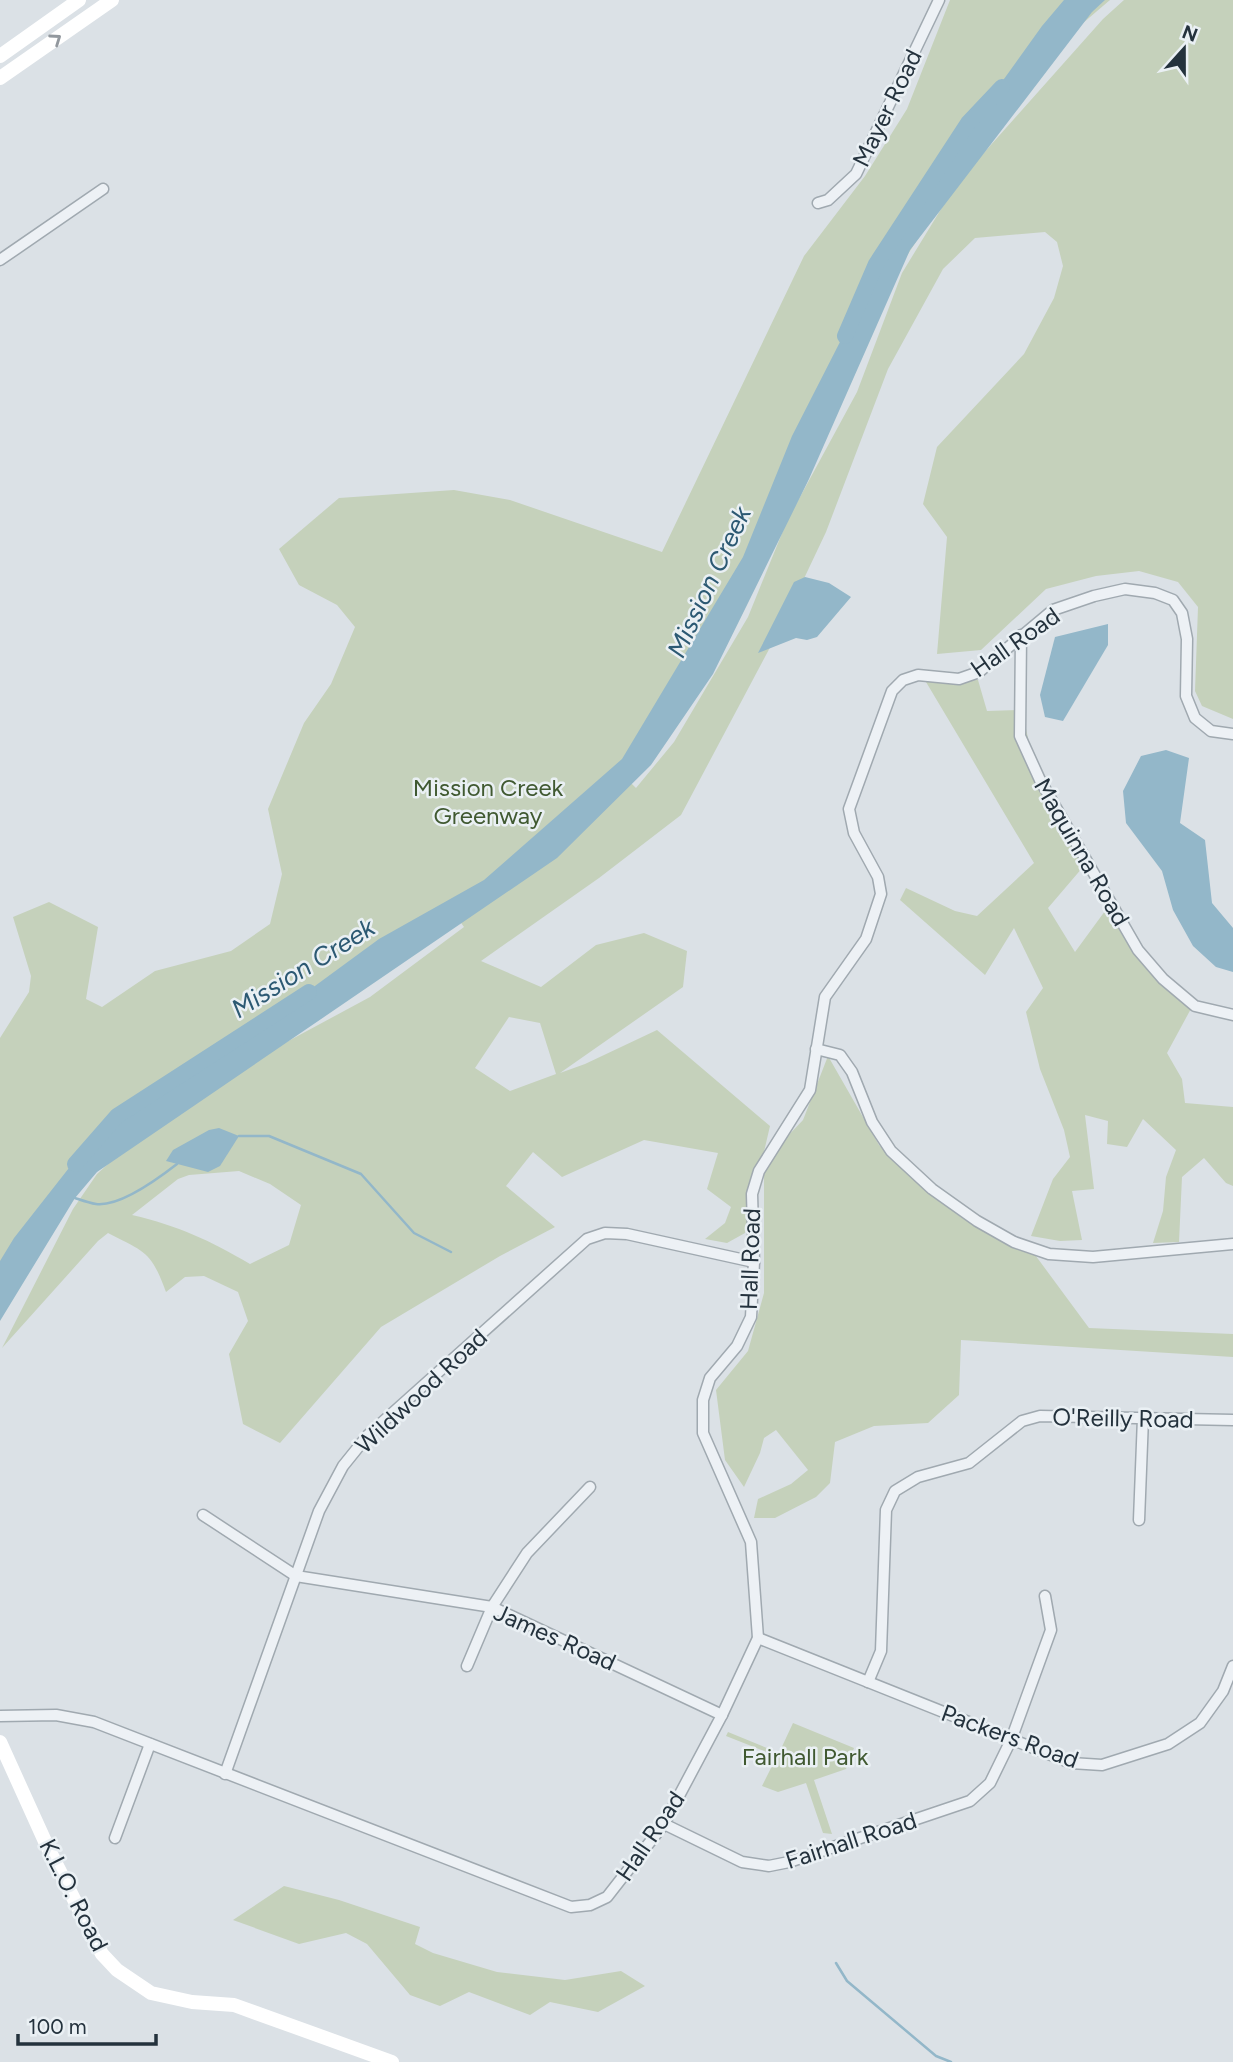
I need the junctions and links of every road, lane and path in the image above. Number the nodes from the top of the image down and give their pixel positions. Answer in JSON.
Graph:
{"nodes":[{"id":1,"x":79,"y":0,"type":"edge"},
{"id":2,"x":112,"y":0,"type":"edge"},
{"id":3,"x":939,"y":0,"type":"edge"},
{"id":4,"x":0,"y":56,"type":"edge"},
{"id":5,"x":0,"y":78,"type":"edge"},
{"id":6,"x":103,"y":189,"type":"dead end"},
{"id":7,"x":818,"y":202,"type":"dead end"},
{"id":8,"x":0,"y":260,"type":"edge"},
{"id":9,"x":1021,"y":635,"type":"junction"},
{"id":10,"x":1233,"y":734,"type":"edge"},
{"id":11,"x":1233,"y":1015,"type":"edge"},
{"id":12,"x":816,"y":1049,"type":"junction"},
{"id":13,"x":1233,"y":1244,"type":"edge"},
{"id":14,"x":754,"y":1262,"type":"junction"},
{"id":15,"x":1143,"y":1418,"type":"junction"},
{"id":16,"x":1233,"y":1420,"type":"edge"},
{"id":17,"x":590,"y":1487,"type":"dead end"},
{"id":18,"x":203,"y":1516,"type":"dead end"},
{"id":19,"x":1139,"y":1520,"type":"dead end"},
{"id":20,"x":296,"y":1576,"type":"junction"},
{"id":21,"x":1045,"y":1596,"type":"dead end"},
{"id":22,"x":492,"y":1607,"type":"junction"},
{"id":23,"x":758,"y":1638,"type":"junction"},
{"id":24,"x":467,"y":1665,"type":"dead end"},
{"id":25,"x":1233,"y":1666,"type":"edge"},
{"id":26,"x":868,"y":1682,"type":"junction"},
{"id":27,"x":722,"y":1715,"type":"junction"},
{"id":28,"x":0,"y":1716,"type":"edge"},
{"id":29,"x":1011,"y":1740,"type":"junction"},
{"id":30,"x":0,"y":1742,"type":"edge"},
{"id":31,"x":150,"y":1744,"type":"junction"},
{"id":32,"x":225,"y":1774,"type":"junction"},
{"id":33,"x":664,"y":1824,"type":"junction"},
{"id":34,"x":115,"y":1838,"type":"dead end"},
{"id":35,"x":392,"y":2062,"type":"edge"}],
"edges":[{"from":1,"to":4,"type":"main road"},
{"from":5,"to":2,"type":"main road","one_way":true},
{"from":3,"to":7,"type":"street","name":"Mayer Road"},
{"from":6,"to":8,"type":"street"},
{"from":9,"to":10,"type":"street","name":"Hall Road"},
{"from":9,"to":11,"type":"street","name":"Maquinna Road"},
{"from":9,"to":12,"type":"street","name":"Hall Road"},
{"from":12,"to":13,"type":"street"},
{"from":12,"to":14,"type":"street","name":"Hall Road"},
{"from":14,"to":20,"type":"street","name":"Wildwood Road"},
{"from":14,"to":23,"type":"street","name":"Hall Road"},
{"from":15,"to":16,"type":"street","name":"O'Reilly Road"},
{"from":15,"to":19,"type":"street"},
{"from":15,"to":26,"type":"street","name":"O'Reilly Road"},
{"from":17,"to":22,"type":"street"},
{"from":18,"to":20,"type":"street"},
{"from":20,"to":22,"type":"street","name":"James Road"},
{"from":20,"to":32,"type":"street","name":"Wildwood Road"},
{"from":21,"to":29,"type":"street","name":"Fairhall Road"},
{"from":22,"to":24,"type":"street"},
{"from":22,"to":27,"type":"street","name":"James Road"},
{"from":23,"to":26,"type":"street","name":"Packers Road"},
{"from":23,"to":27,"type":"street","name":"Hall Road"},
{"from":25,"to":29,"type":"street","name":"Packers Road"},
{"from":26,"to":29,"type":"street","name":"Packers Road"},
{"from":27,"to":33,"type":"street","name":"Hall Road"},
{"from":28,"to":31,"type":"street","name":"Hall Road"},
{"from":29,"to":33,"type":"street","name":"Fairhall Road"},
{"from":30,"to":35,"type":"main road","name":"K.L.O. Road"},
{"from":31,"to":32,"type":"street","name":"Hall Road"},
{"from":31,"to":34,"type":"street"},
{"from":32,"to":33,"type":"street","name":"Hall Road"}]}
